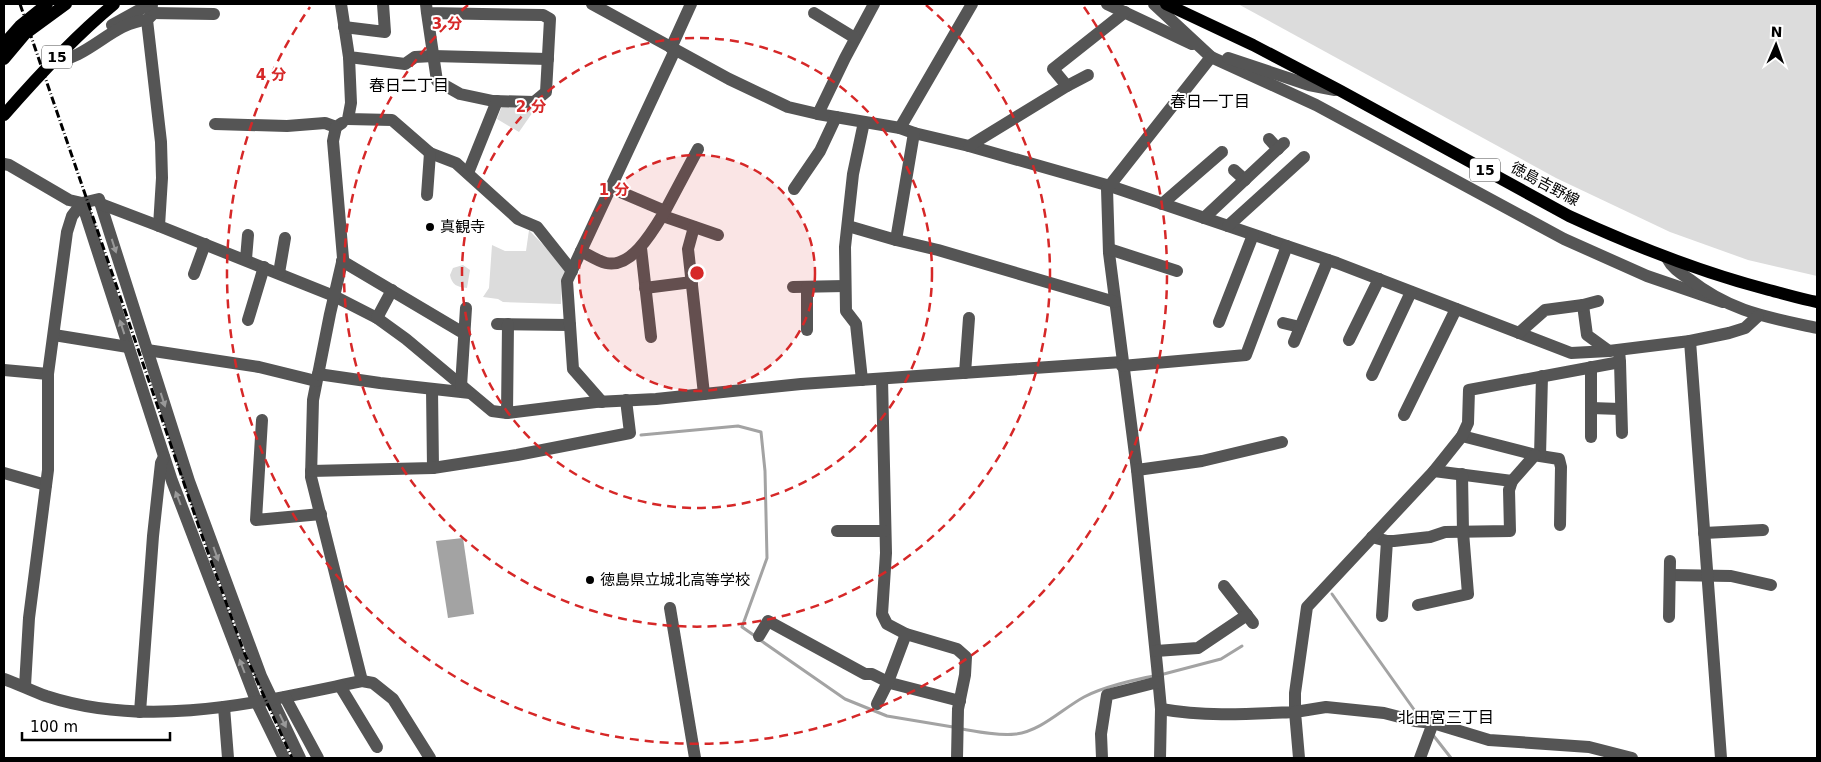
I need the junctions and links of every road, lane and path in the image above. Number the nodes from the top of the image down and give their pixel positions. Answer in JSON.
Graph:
{"nodes":[{"id":1,"x":47,"y":4,"type":"edge"},
{"id":2,"x":66,"y":4,"type":"edge"},
{"id":3,"x":114,"y":4,"type":"edge"},
{"id":4,"x":341,"y":4,"type":"edge"},
{"id":5,"x":383,"y":4,"type":"edge"},
{"id":6,"x":592,"y":4,"type":"edge"},
{"id":7,"x":691,"y":4,"type":"edge"},
{"id":8,"x":874,"y":4,"type":"edge"},
{"id":9,"x":972,"y":4,"type":"edge"},
{"id":10,"x":1107,"y":4,"type":"edge"},
{"id":11,"x":1154,"y":4,"type":"edge"},
{"id":12,"x":1166,"y":4,"type":"edge"},
{"id":13,"x":426,"y":8,"type":"edge"},
{"id":14,"x":150,"y":10,"type":"edge"},
{"id":15,"x":814,"y":12,"type":"dead end"},
{"id":16,"x":1125,"y":12,"type":"junction"},
{"id":17,"x":214,"y":14,"type":"dead end"},
{"id":18,"x":344,"y":28,"type":"junction"},
{"id":19,"x":855,"y":38,"type":"junction"},
{"id":20,"x":4,"y":44,"type":"edge"},
{"id":21,"x":1199,"y":46,"type":"junction"},
{"id":22,"x":673,"y":49,"type":"junction"},
{"id":23,"x":433,"y":56,"type":"junction"},
{"id":24,"x":349,"y":57,"type":"junction"},
{"id":25,"x":1211,"y":57,"type":"junction"},
{"id":26,"x":4,"y":58,"type":"edge"},
{"id":27,"x":548,"y":59,"type":"junction"},
{"id":28,"x":53,"y":62,"type":"junction"},
{"id":29,"x":1088,"y":75,"type":"dead end"},
{"id":30,"x":1067,"y":86,"type":"junction"},
{"id":31,"x":1338,"y":90,"type":"junction"},
{"id":32,"x":497,"y":101,"type":"junction"},
{"id":33,"x":818,"y":114,"type":"junction"},
{"id":34,"x":4,"y":115,"type":"edge"},
{"id":35,"x":836,"y":117,"type":"junction"},
{"id":36,"x":348,"y":119,"type":"junction"},
{"id":37,"x":864,"y":122,"type":"junction"},
{"id":38,"x":214,"y":124,"type":"dead end"},
{"id":39,"x":336,"y":127,"type":"junction"},
{"id":40,"x":900,"y":128,"type":"junction"},
{"id":41,"x":914,"y":133,"type":"junction"},
{"id":42,"x":1269,"y":138,"type":"dead end"},
{"id":43,"x":968,"y":146,"type":"junction"},
{"id":44,"x":698,"y":149,"type":"dead end"},
{"id":45,"x":1222,"y":152,"type":"dead end"},
{"id":46,"x":430,"y":153,"type":"junction"},
{"id":47,"x":1304,"y":157,"type":"dead end"},
{"id":48,"x":4,"y":165,"type":"edge"},
{"id":49,"x":1234,"y":170,"type":"dead end"},
{"id":50,"x":468,"y":173,"type":"junction"},
{"id":51,"x":1245,"y":180,"type":"junction"},
{"id":52,"x":1110,"y":186,"type":"junction"},
{"id":53,"x":611,"y":188,"type":"junction"},
{"id":54,"x":794,"y":189,"type":"dead end"},
{"id":55,"x":427,"y":195,"type":"dead end"},
{"id":56,"x":100,"y":201,"type":"junction"},
{"id":57,"x":82,"y":203,"type":"junction"},
{"id":58,"x":1162,"y":204,"type":"junction"},
{"id":59,"x":664,"y":214,"type":"junction"},
{"id":60,"x":1204,"y":218,"type":"junction"},
{"id":61,"x":159,"y":226,"type":"junction"},
{"id":62,"x":694,"y":226,"type":"junction"},
{"id":63,"x":848,"y":226,"type":"junction"},
{"id":64,"x":1228,"y":226,"type":"junction"},
{"id":65,"x":718,"y":234,"type":"dead end"},
{"id":66,"x":248,"y":235,"type":"dead end"},
{"id":67,"x":1253,"y":235,"type":"junction"},
{"id":68,"x":285,"y":238,"type":"dead end"},
{"id":69,"x":896,"y":240,"type":"junction"},
{"id":70,"x":206,"y":244,"type":"junction"},
{"id":71,"x":1288,"y":246,"type":"junction"},
{"id":72,"x":641,"y":248,"type":"junction"},
{"id":73,"x":1109,"y":250,"type":"junction"},
{"id":74,"x":581,"y":251,"type":"junction"},
{"id":75,"x":1667,"y":258,"type":"junction"},
{"id":76,"x":246,"y":259,"type":"junction"},
{"id":77,"x":1328,"y":260,"type":"junction"},
{"id":78,"x":342,"y":261,"type":"junction"},
{"id":79,"x":264,"y":267,"type":"junction"},
{"id":80,"x":572,"y":270,"type":"junction"},
{"id":81,"x":1177,"y":271,"type":"dead end"},
{"id":82,"x":279,"y":273,"type":"junction"},
{"id":83,"x":194,"y":274,"type":"dead end"},
{"id":84,"x":1379,"y":280,"type":"junction"},
{"id":85,"x":692,"y":282,"type":"junction"},
{"id":86,"x":845,"y":286,"type":"junction"},
{"id":87,"x":793,"y":287,"type":"dead end"},
{"id":88,"x":807,"y":287,"type":"junction"},
{"id":89,"x":646,"y":288,"type":"junction"},
{"id":90,"x":392,"y":290,"type":"junction"},
{"id":91,"x":1411,"y":292,"type":"junction"},
{"id":92,"x":334,"y":296,"type":"junction"},
{"id":93,"x":1598,"y":301,"type":"dead end"},
{"id":94,"x":1115,"y":302,"type":"junction"},
{"id":95,"x":1723,"y":302,"type":"junction"},
{"id":96,"x":1817,"y":302,"type":"edge"},
{"id":97,"x":1583,"y":305,"type":"junction"},
{"id":98,"x":466,"y":308,"type":"dead end"},
{"id":99,"x":1456,"y":309,"type":"junction"},
{"id":100,"x":1758,"y":316,"type":"junction"},
{"id":101,"x":377,"y":318,"type":"junction"},
{"id":102,"x":969,"y":318,"type":"dead end"},
{"id":103,"x":248,"y":320,"type":"dead end"},
{"id":104,"x":1220,"y":322,"type":"dead end"},
{"id":105,"x":1283,"y":323,"type":"dead end"},
{"id":106,"x":570,"y":325,"type":"junction"},
{"id":107,"x":1300,"y":327,"type":"junction"},
{"id":108,"x":1817,"y":328,"type":"edge"},
{"id":109,"x":808,"y":330,"type":"dead end"},
{"id":110,"x":1519,"y":333,"type":"junction"},
{"id":111,"x":464,"y":334,"type":"junction"},
{"id":112,"x":54,"y":335,"type":"junction"},
{"id":113,"x":651,"y":337,"type":"dead end"},
{"id":114,"x":1349,"y":340,"type":"dead end"},
{"id":115,"x":1690,"y":341,"type":"junction"},
{"id":116,"x":1294,"y":342,"type":"dead end"},
{"id":117,"x":128,"y":347,"type":"junction"},
{"id":118,"x":147,"y":350,"type":"junction"},
{"id":119,"x":1616,"y":354,"type":"junction"},
{"id":120,"x":1122,"y":364,"type":"junction"},
{"id":121,"x":1591,"y":367,"type":"junction"},
{"id":122,"x":4,"y":370,"type":"edge"},
{"id":123,"x":965,"y":373,"type":"junction"},
{"id":124,"x":48,"y":374,"type":"junction"},
{"id":125,"x":1372,"y":375,"type":"dead end"},
{"id":126,"x":1542,"y":376,"type":"junction"},
{"id":127,"x":317,"y":378,"type":"junction"},
{"id":128,"x":882,"y":379,"type":"junction"},
{"id":129,"x":862,"y":380,"type":"junction"},
{"id":130,"x":432,"y":389,"type":"junction"},
{"id":131,"x":466,"y":390,"type":"junction"},
{"id":132,"x":704,"y":394,"type":"junction"},
{"id":133,"x":626,"y":400,"type":"junction"},
{"id":134,"x":602,"y":402,"type":"junction"},
{"id":135,"x":1591,"y":408,"type":"junction"},
{"id":136,"x":1620,"y":408,"type":"junction"},
{"id":137,"x":507,"y":413,"type":"junction"},
{"id":138,"x":1404,"y":414,"type":"dead end"},
{"id":139,"x":262,"y":420,"type":"dead end"},
{"id":140,"x":1622,"y":433,"type":"dead end"},
{"id":141,"x":1462,"y":436,"type":"junction"},
{"id":142,"x":1592,"y":436,"type":"dead end"},
{"id":143,"x":1282,"y":442,"type":"dead end"},
{"id":144,"x":1538,"y":455,"type":"junction"},
{"id":145,"x":164,"y":457,"type":"junction"},
{"id":146,"x":433,"y":468,"type":"junction"},
{"id":147,"x":1136,"y":470,"type":"junction"},
{"id":148,"x":312,"y":471,"type":"junction"},
{"id":149,"x":1434,"y":472,"type":"junction"},
{"id":150,"x":4,"y":473,"type":"edge"},
{"id":151,"x":1462,"y":474,"type":"junction"},
{"id":152,"x":1512,"y":481,"type":"junction"},
{"id":153,"x":46,"y":485,"type":"junction"},
{"id":154,"x":321,"y":514,"type":"junction"},
{"id":155,"x":1560,"y":526,"type":"dead end"},
{"id":156,"x":1764,"y":530,"type":"dead end"},
{"id":157,"x":837,"y":531,"type":"dead end"},
{"id":158,"x":885,"y":531,"type":"junction"},
{"id":159,"x":1463,"y":532,"type":"junction"},
{"id":160,"x":1704,"y":533,"type":"junction"},
{"id":161,"x":1372,"y":538,"type":"junction"},
{"id":162,"x":1386,"y":541,"type":"junction"},
{"id":163,"x":1670,"y":561,"type":"dead end"},
{"id":164,"x":1670,"y":575,"type":"junction"},
{"id":165,"x":1708,"y":577,"type":"junction"},
{"id":166,"x":1771,"y":585,"type":"dead end"},
{"id":167,"x":1224,"y":586,"type":"dead end"},
{"id":168,"x":1418,"y":605,"type":"dead end"},
{"id":169,"x":670,"y":608,"type":"dead end"},
{"id":170,"x":1382,"y":616,"type":"dead end"},
{"id":171,"x":1669,"y":617,"type":"dead end"},
{"id":172,"x":906,"y":634,"type":"junction"},
{"id":173,"x":760,"y":636,"type":"dead end"},
{"id":174,"x":1156,"y":651,"type":"junction"},
{"id":175,"x":4,"y":679,"type":"edge"},
{"id":176,"x":362,"y":681,"type":"junction"},
{"id":177,"x":888,"y":682,"type":"junction"},
{"id":178,"x":1158,"y":682,"type":"junction"},
{"id":179,"x":24,"y":686,"type":"junction"},
{"id":180,"x":340,"y":686,"type":"junction"},
{"id":181,"x":279,"y":698,"type":"junction"},
{"id":182,"x":960,"y":701,"type":"junction"},
{"id":183,"x":257,"y":703,"type":"junction"},
{"id":184,"x":877,"y":704,"type":"dead end"},
{"id":185,"x":224,"y":707,"type":"junction"},
{"id":186,"x":1161,"y":709,"type":"junction"},
{"id":187,"x":140,"y":712,"type":"junction"},
{"id":188,"x":1295,"y":712,"type":"junction"},
{"id":189,"x":1433,"y":723,"type":"junction"},
{"id":190,"x":377,"y":747,"type":"dead end"},
{"id":191,"x":1580,"y":752,"type":"edge"},
{"id":192,"x":228,"y":758,"type":"edge"},
{"id":193,"x":284,"y":758,"type":"edge"},
{"id":194,"x":300,"y":758,"type":"edge"},
{"id":195,"x":318,"y":758,"type":"edge"},
{"id":196,"x":430,"y":758,"type":"edge"},
{"id":197,"x":696,"y":758,"type":"edge"},
{"id":198,"x":958,"y":758,"type":"edge"},
{"id":199,"x":1102,"y":758,"type":"edge"},
{"id":200,"x":1160,"y":758,"type":"edge"},
{"id":201,"x":1299,"y":758,"type":"edge"},
{"id":202,"x":1420,"y":758,"type":"edge"},
{"id":203,"x":1632,"y":758,"type":"edge"},
{"id":204,"x":1722,"y":758,"type":"edge"}],
"edges":[{"from":1,"to":20,"type":"main road"},
{"from":2,"to":26,"type":"main road","number":"15"},
{"from":3,"to":28,"type":"main road","number":"15"},
{"from":4,"to":18,"type":"street"},
{"from":5,"to":18,"type":"street"},
{"from":6,"to":22,"type":"street"},
{"from":7,"to":22,"type":"street"},
{"from":8,"to":19,"type":"street"},
{"from":9,"to":40,"type":"street"},
{"from":10,"to":16,"type":"street"},
{"from":11,"to":21,"type":"street"},
{"from":12,"to":31,"type":"main road","name":"徳島吉野線","number":"15"},
{"from":13,"to":23,"type":"street"},
{"from":13,"to":27,"type":"street"},
{"from":14,"to":17,"type":"street"},
{"from":14,"to":28,"type":"street"},
{"from":14,"to":61,"type":"street"},
{"from":15,"to":19,"type":"street"},
{"from":16,"to":21,"type":"street"},
{"from":16,"to":30,"type":"street"},
{"from":18,"to":24,"type":"street"},
{"from":19,"to":33,"type":"street"},
{"from":21,"to":25,"type":"street"},
{"from":22,"to":33,"type":"street"},
{"from":22,"to":53,"type":"street"},
{"from":23,"to":24,"type":"street"},
{"from":23,"to":27,"type":"street"},
{"from":23,"to":32,"type":"street"},
{"from":24,"to":36,"type":"street"},
{"from":25,"to":31,"type":"street"},
{"from":25,"to":52,"type":"street"},
{"from":25,"to":95,"type":"street"},
{"from":27,"to":32,"type":"street"},
{"from":28,"to":34,"type":"main road","number":"15"},
{"from":29,"to":30,"type":"street"},
{"from":30,"to":43,"type":"street"},
{"from":31,"to":75,"type":"main road","name":"徳島吉野線","number":"15"},
{"from":32,"to":50,"type":"street"},
{"from":33,"to":35,"type":"street"},
{"from":35,"to":37,"type":"street"},
{"from":35,"to":54,"type":"street"},
{"from":36,"to":39,"type":"street"},
{"from":36,"to":46,"type":"street"},
{"from":37,"to":40,"type":"street"},
{"from":37,"to":63,"type":"street"},
{"from":38,"to":39,"type":"street"},
{"from":39,"to":78,"type":"street"},
{"from":40,"to":41,"type":"street"},
{"from":41,"to":43,"type":"street"},
{"from":41,"to":69,"type":"street"},
{"from":42,"to":51,"type":"street"},
{"from":43,"to":52,"type":"street"},
{"from":44,"to":59,"type":"street"},
{"from":45,"to":58,"type":"street"},
{"from":46,"to":50,"type":"street"},
{"from":46,"to":55,"type":"street"},
{"from":47,"to":64,"type":"street"},
{"from":48,"to":57,"type":"street"},
{"from":49,"to":51,"type":"street"},
{"from":50,"to":80,"type":"street"},
{"from":51,"to":60,"type":"street"},
{"from":52,"to":58,"type":"street"},
{"from":52,"to":73,"type":"street"},
{"from":53,"to":59,"type":"street"},
{"from":53,"to":74,"type":"street"},
{"from":56,"to":57,"type":"street"},
{"from":56,"to":61,"type":"street"},
{"from":56,"to":118,"type":"street","one_way":true},
{"from":57,"to":112,"type":"street"},
{"from":117,"to":57,"type":"street","one_way":true},
{"from":58,"to":60,"type":"street"},
{"from":59,"to":62,"type":"street"},
{"from":59,"to":72,"type":"street"},
{"from":60,"to":64,"type":"street"},
{"from":61,"to":70,"type":"street"},
{"from":62,"to":65,"type":"street"},
{"from":62,"to":85,"type":"street"},
{"from":63,"to":69,"type":"street"},
{"from":63,"to":86,"type":"street"},
{"from":64,"to":67,"type":"street"},
{"from":66,"to":76,"type":"street"},
{"from":67,"to":71,"type":"street"},
{"from":67,"to":104,"type":"street"},
{"from":68,"to":82,"type":"street"},
{"from":69,"to":94,"type":"street"},
{"from":70,"to":76,"type":"street"},
{"from":70,"to":83,"type":"street"},
{"from":71,"to":77,"type":"street"},
{"from":71,"to":120,"type":"street"},
{"from":72,"to":74,"type":"street"},
{"from":72,"to":89,"type":"street"},
{"from":73,"to":81,"type":"street"},
{"from":73,"to":94,"type":"street"},
{"from":74,"to":80,"type":"street"},
{"from":75,"to":95,"type":"street"},
{"from":75,"to":96,"type":"main road","name":"徳島吉野線","number":"15"},
{"from":76,"to":79,"type":"street"},
{"from":77,"to":84,"type":"street"},
{"from":77,"to":107,"type":"street"},
{"from":78,"to":90,"type":"street"},
{"from":78,"to":92,"type":"street"},
{"from":79,"to":82,"type":"street"},
{"from":79,"to":103,"type":"street"},
{"from":80,"to":106,"type":"street"},
{"from":82,"to":92,"type":"street"},
{"from":84,"to":91,"type":"street"},
{"from":84,"to":114,"type":"street"},
{"from":85,"to":89,"type":"street"},
{"from":85,"to":132,"type":"street"},
{"from":86,"to":88,"type":"street"},
{"from":86,"to":129,"type":"street"},
{"from":87,"to":88,"type":"street"},
{"from":88,"to":109,"type":"street"},
{"from":89,"to":113,"type":"street"},
{"from":90,"to":101,"type":"street"},
{"from":90,"to":111,"type":"street"},
{"from":91,"to":99,"type":"street"},
{"from":91,"to":125,"type":"street"},
{"from":92,"to":101,"type":"street"},
{"from":92,"to":127,"type":"street"},
{"from":93,"to":97,"type":"street"},
{"from":94,"to":120,"type":"street"},
{"from":95,"to":100,"type":"street"},
{"from":97,"to":110,"type":"street"},
{"from":97,"to":119,"type":"street"},
{"from":98,"to":111,"type":"street"},
{"from":99,"to":110,"type":"street"},
{"from":99,"to":138,"type":"street"},
{"from":100,"to":108,"type":"street"},
{"from":100,"to":115,"type":"street"},
{"from":101,"to":131,"type":"street"},
{"from":102,"to":123,"type":"street"},
{"from":105,"to":107,"type":"street"},
{"from":106,"to":134,"type":"street"},
{"from":106,"to":137,"type":"street"},
{"from":107,"to":116,"type":"street"},
{"from":110,"to":119,"type":"street"},
{"from":111,"to":131,"type":"street"},
{"from":112,"to":117,"type":"street"},
{"from":112,"to":124,"type":"street"},
{"from":115,"to":119,"type":"street"},
{"from":115,"to":160,"type":"street"},
{"from":117,"to":145,"type":"street"},
{"from":118,"to":127,"type":"street"},
{"from":118,"to":181,"type":"street","one_way":true},
{"from":119,"to":121,"type":"street"},
{"from":119,"to":136,"type":"street"},
{"from":120,"to":123,"type":"street"},
{"from":120,"to":147,"type":"street"},
{"from":121,"to":126,"type":"street"},
{"from":121,"to":135,"type":"street"},
{"from":122,"to":124,"type":"street"},
{"from":123,"to":128,"type":"street"},
{"from":124,"to":153,"type":"street"},
{"from":126,"to":141,"type":"street"},
{"from":126,"to":144,"type":"street"},
{"from":127,"to":130,"type":"street"},
{"from":127,"to":148,"type":"street"},
{"from":128,"to":129,"type":"street"},
{"from":128,"to":158,"type":"street"},
{"from":129,"to":132,"type":"street"},
{"from":130,"to":131,"type":"street"},
{"from":130,"to":146,"type":"street"},
{"from":131,"to":137,"type":"street"},
{"from":132,"to":133,"type":"street"},
{"from":133,"to":134,"type":"street"},
{"from":133,"to":146,"type":"street"},
{"from":134,"to":137,"type":"street"},
{"from":135,"to":136,"type":"street"},
{"from":135,"to":142,"type":"street"},
{"from":136,"to":140,"type":"street"},
{"from":139,"to":154,"type":"street"},
{"from":141,"to":144,"type":"street"},
{"from":141,"to":149,"type":"street"},
{"from":143,"to":147,"type":"street"},
{"from":144,"to":152,"type":"street"},
{"from":144,"to":155,"type":"street"},
{"from":183,"to":145,"type":"street","one_way":true},
{"from":145,"to":187,"type":"street"},
{"from":146,"to":148,"type":"street"},
{"from":147,"to":174,"type":"street"},
{"from":148,"to":154,"type":"street"},
{"from":149,"to":151,"type":"street"},
{"from":149,"to":161,"type":"street"},
{"from":150,"to":153,"type":"street"},
{"from":151,"to":152,"type":"street"},
{"from":151,"to":159,"type":"street"},
{"from":152,"to":159,"type":"street"},
{"from":153,"to":179,"type":"street"},
{"from":154,"to":176,"type":"street"},
{"from":156,"to":160,"type":"street"},
{"from":157,"to":158,"type":"street"},
{"from":158,"to":172,"type":"street"},
{"from":159,"to":162,"type":"street"},
{"from":159,"to":168,"type":"street"},
{"from":160,"to":165,"type":"street"},
{"from":161,"to":162,"type":"street"},
{"from":161,"to":188,"type":"street"},
{"from":162,"to":170,"type":"street"},
{"from":163,"to":164,"type":"street"},
{"from":164,"to":165,"type":"street"},
{"from":164,"to":171,"type":"street"},
{"from":165,"to":166,"type":"street"},
{"from":165,"to":204,"type":"street"},
{"from":167,"to":174,"type":"street"},
{"from":169,"to":197,"type":"street"},
{"from":172,"to":177,"type":"street"},
{"from":172,"to":182,"type":"street"},
{"from":173,"to":177,"type":"street"},
{"from":174,"to":178,"type":"street"},
{"from":175,"to":179,"type":"street"},
{"from":176,"to":180,"type":"street"},
{"from":176,"to":196,"type":"street"},
{"from":177,"to":182,"type":"street"},
{"from":177,"to":184,"type":"street"},
{"from":178,"to":186,"type":"street"},
{"from":178,"to":199,"type":"street"},
{"from":179,"to":187,"type":"street"},
{"from":180,"to":181,"type":"street"},
{"from":180,"to":190,"type":"street"},
{"from":181,"to":183,"type":"street"},
{"from":181,"to":194,"type":"street","one_way":true},
{"from":181,"to":195,"type":"street"},
{"from":182,"to":198,"type":"street"},
{"from":183,"to":185,"type":"street"},
{"from":183,"to":193,"type":"street"},
{"from":185,"to":187,"type":"street"},
{"from":185,"to":192,"type":"street"},
{"from":186,"to":188,"type":"street"},
{"from":186,"to":200,"type":"street"},
{"from":188,"to":189,"type":"street"},
{"from":188,"to":201,"type":"street"},
{"from":189,"to":191,"type":"street"},
{"from":189,"to":202,"type":"street"},
{"from":191,"to":203,"type":"street"}]}
